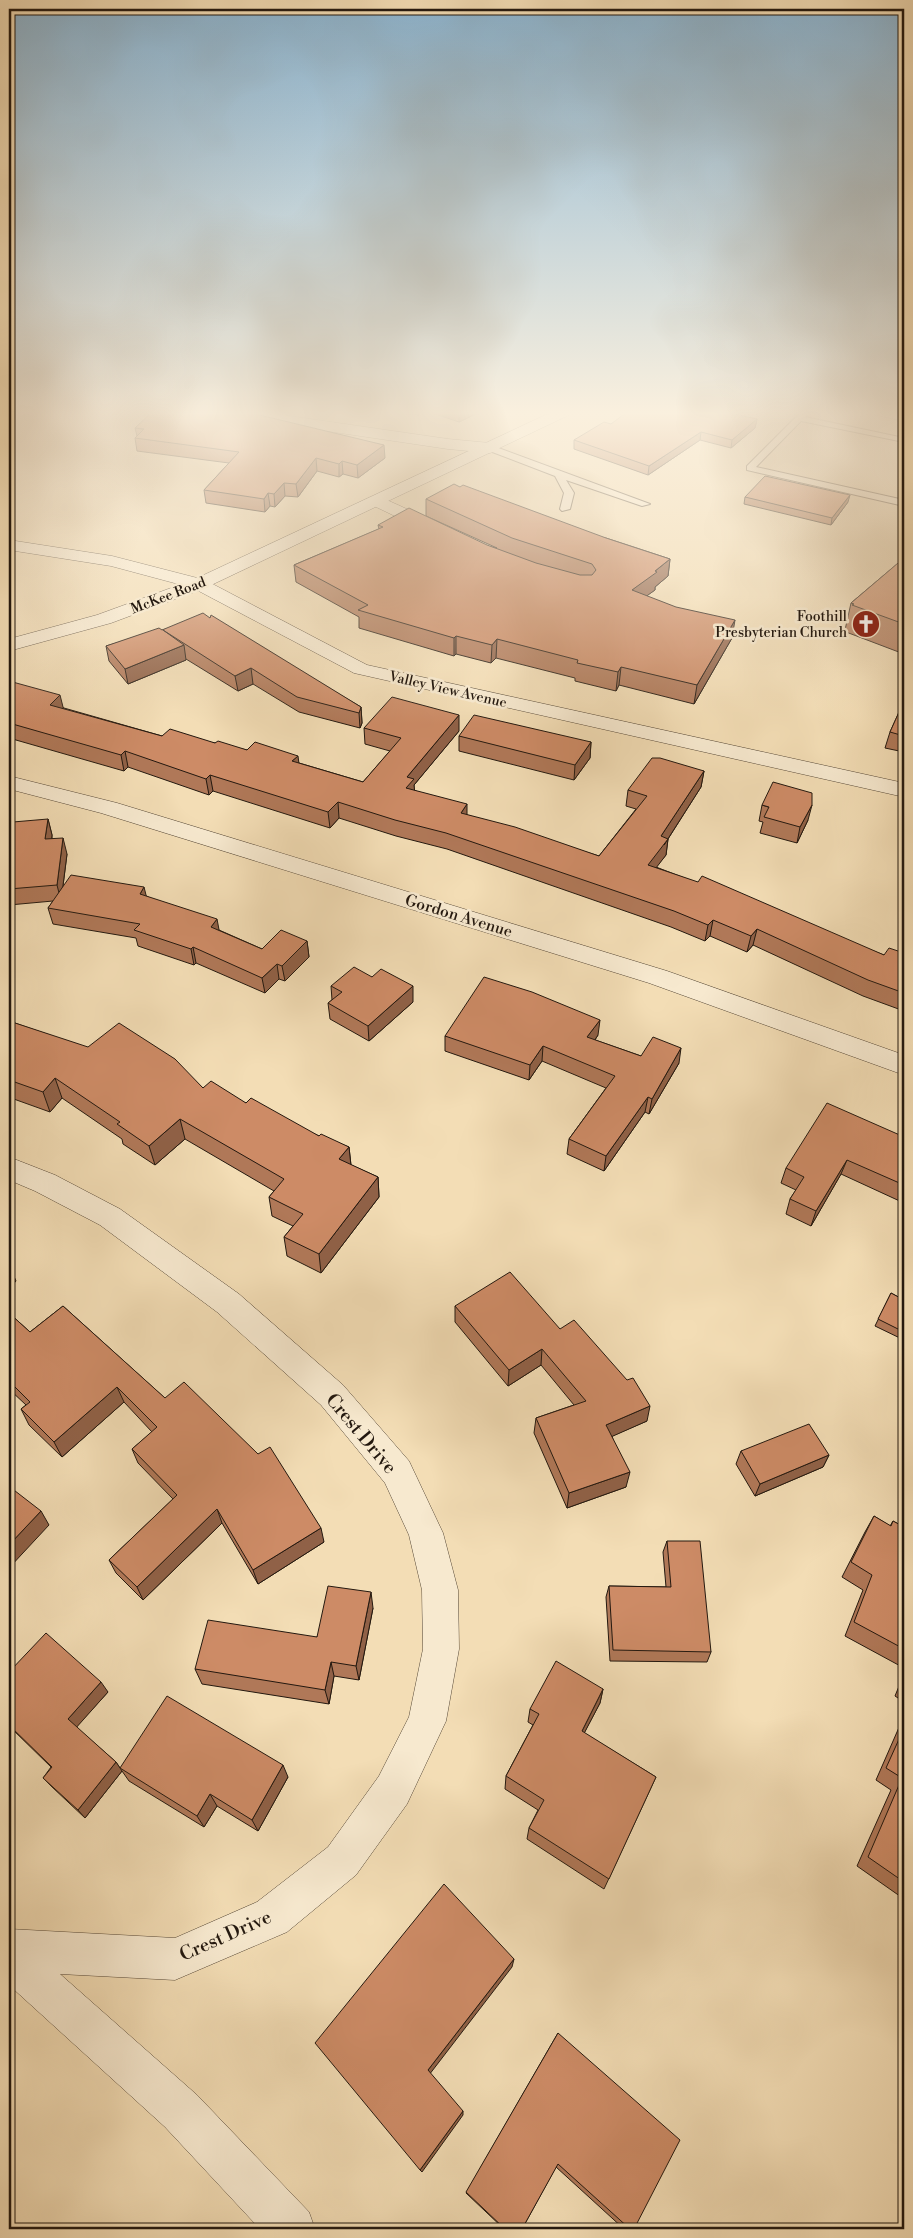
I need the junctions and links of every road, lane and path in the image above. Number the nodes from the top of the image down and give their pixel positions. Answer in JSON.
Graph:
{"nodes":[{"id":1,"x":345,"y":516,"type":"edge"},
{"id":2,"x":411,"y":516,"type":"edge"},
{"id":3,"x":452,"y":536,"type":"edge"},
{"id":4,"x":9,"y":545,"type":"edge"},
{"id":5,"x":198,"y":584,"type":"junction"},
{"id":6,"x":9,"y":645,"type":"edge"},
{"id":7,"x":9,"y":783,"type":"edge"},
{"id":8,"x":904,"y":790,"type":"edge"},
{"id":9,"x":904,"y":1065,"type":"edge"},
{"id":10,"x":9,"y":1168,"type":"edge"},
{"id":11,"x":9,"y":1950,"type":"edge"},
{"id":12,"x":9,"y":1957,"type":"edge"},
{"id":13,"x":292,"y":2229,"type":"edge"}],
"edges":[{"from":1,"to":5,"type":"street","name":"McKee Road"},
{"from":2,"to":3,"type":"street"},
{"from":4,"to":5,"type":"street","name":"Valley View Avenue"},
{"from":5,"to":6,"type":"street","name":"McKee Road"},
{"from":5,"to":8,"type":"street","name":"Valley View Avenue"},
{"from":7,"to":9,"type":"street","name":"Gordon Avenue"},
{"from":10,"to":11,"type":"street","name":"Crest Drive"},
{"from":12,"to":13,"type":"street"}]}
